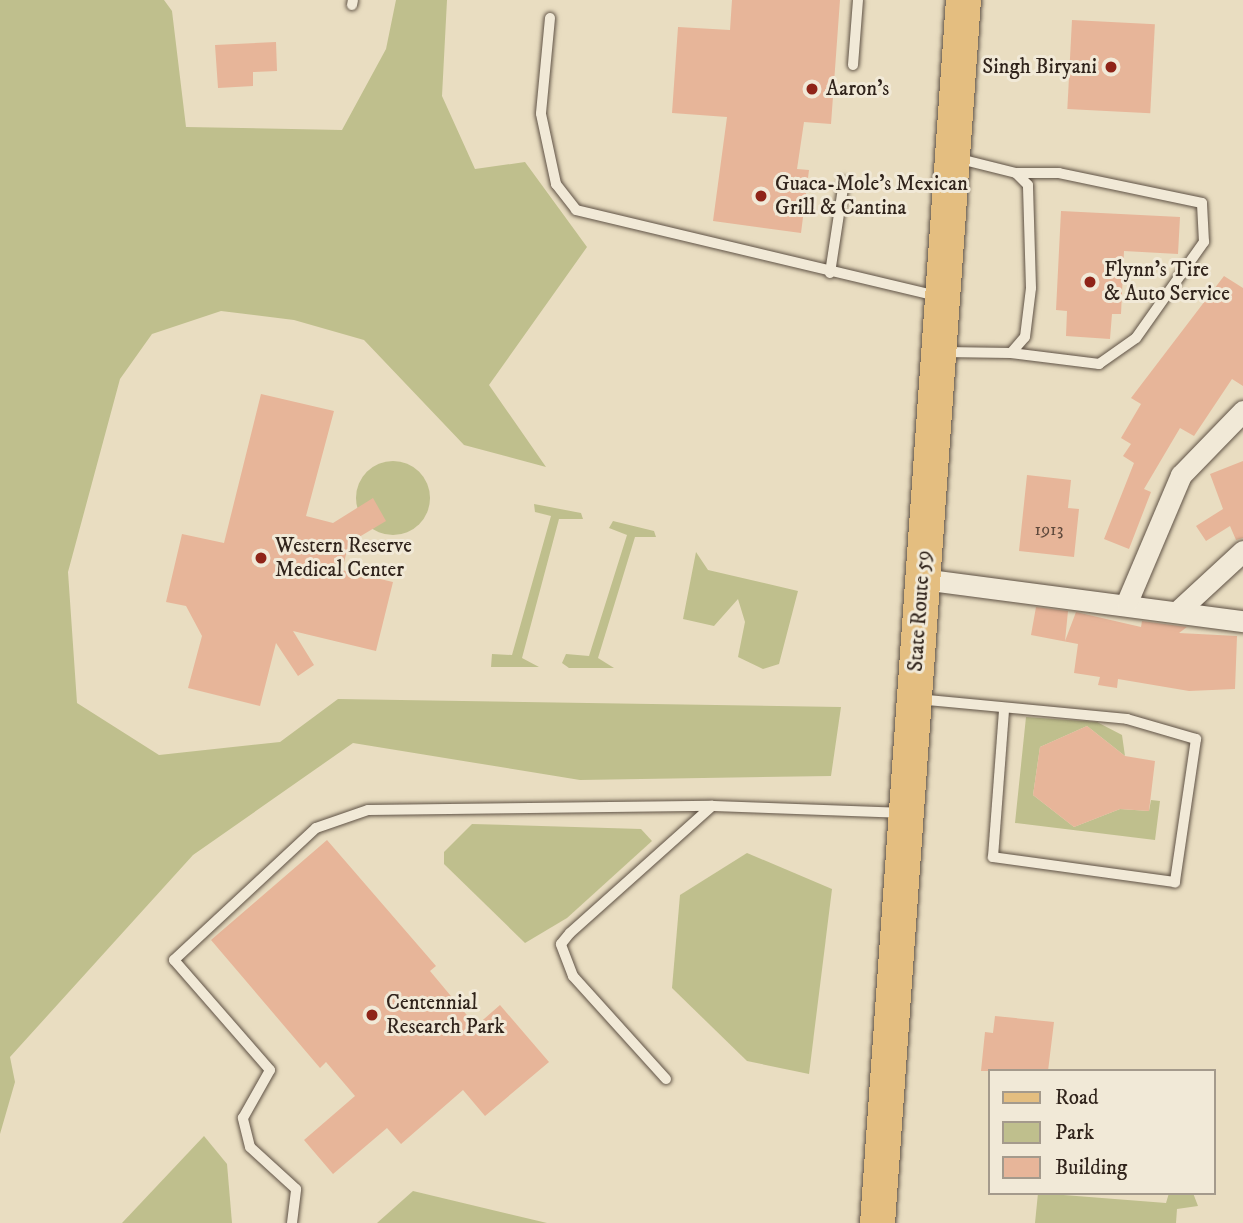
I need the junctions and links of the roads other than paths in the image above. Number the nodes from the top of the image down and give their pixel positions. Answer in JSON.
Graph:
{"nodes":[{"id":1,"x":858,"y":0,"type":"edge"},
{"id":2,"x":962,"y":0,"type":"edge"},
{"id":3,"x":550,"y":18,"type":"dead end"},
{"id":4,"x":853,"y":65,"type":"dead end"},
{"id":5,"x":951,"y":157,"type":"junction"},
{"id":6,"x":1016,"y":173,"type":"junction"},
{"id":7,"x":844,"y":182,"type":"dead end"},
{"id":8,"x":830,"y":273,"type":"junction"},
{"id":9,"x":942,"y":297,"type":"junction"},
{"id":10,"x":938,"y":352,"type":"junction"},
{"id":11,"x":1011,"y":353,"type":"junction"},
{"id":12,"x":1243,"y":411,"type":"edge"},
{"id":13,"x":1243,"y":551,"type":"edge"},
{"id":14,"x":922,"y":579,"type":"junction"},
{"id":15,"x":1127,"y":602,"type":"junction"},
{"id":16,"x":1179,"y":610,"type":"junction"},
{"id":17,"x":1243,"y":621,"type":"edge"},
{"id":18,"x":914,"y":699,"type":"junction"},
{"id":19,"x":1004,"y":709,"type":"junction"},
{"id":20,"x":712,"y":806,"type":"junction"},
{"id":21,"x":906,"y":813,"type":"junction"},
{"id":22,"x":666,"y":1079,"type":"dead end"},
{"id":23,"x":292,"y":1223,"type":"edge"},
{"id":24,"x":877,"y":1223,"type":"edge"}],
"edges":[{"from":1,"to":4,"type":"lane"},
{"from":2,"to":5,"type":"main road","name":"State Route 59"},
{"from":3,"to":8,"type":"lane"},
{"from":5,"to":6,"type":"lane"},
{"from":5,"to":9,"type":"main road","name":"State Route 59"},
{"from":6,"to":11,"type":"lane"},
{"from":6,"to":11,"type":"lane"},
{"from":7,"to":8,"type":"lane"},
{"from":8,"to":9,"type":"lane"},
{"from":9,"to":10,"type":"main road","name":"State Route 59"},
{"from":10,"to":11,"type":"lane"},
{"from":10,"to":14,"type":"main road","name":"State Route 59"},
{"from":12,"to":15,"type":"street"},
{"from":13,"to":16,"type":"street"},
{"from":14,"to":15,"type":"street"},
{"from":14,"to":18,"type":"main road","name":"State Route 59"},
{"from":15,"to":16,"type":"street"},
{"from":16,"to":17,"type":"street"},
{"from":18,"to":19,"type":"lane"},
{"from":18,"to":21,"type":"main road","name":"State Route 59"},
{"from":19,"to":19,"type":"lane"},
{"from":20,"to":21,"type":"lane"},
{"from":20,"to":22,"type":"lane"},
{"from":20,"to":23,"type":"lane"},
{"from":21,"to":24,"type":"main road","name":"State Route 59"}]}
